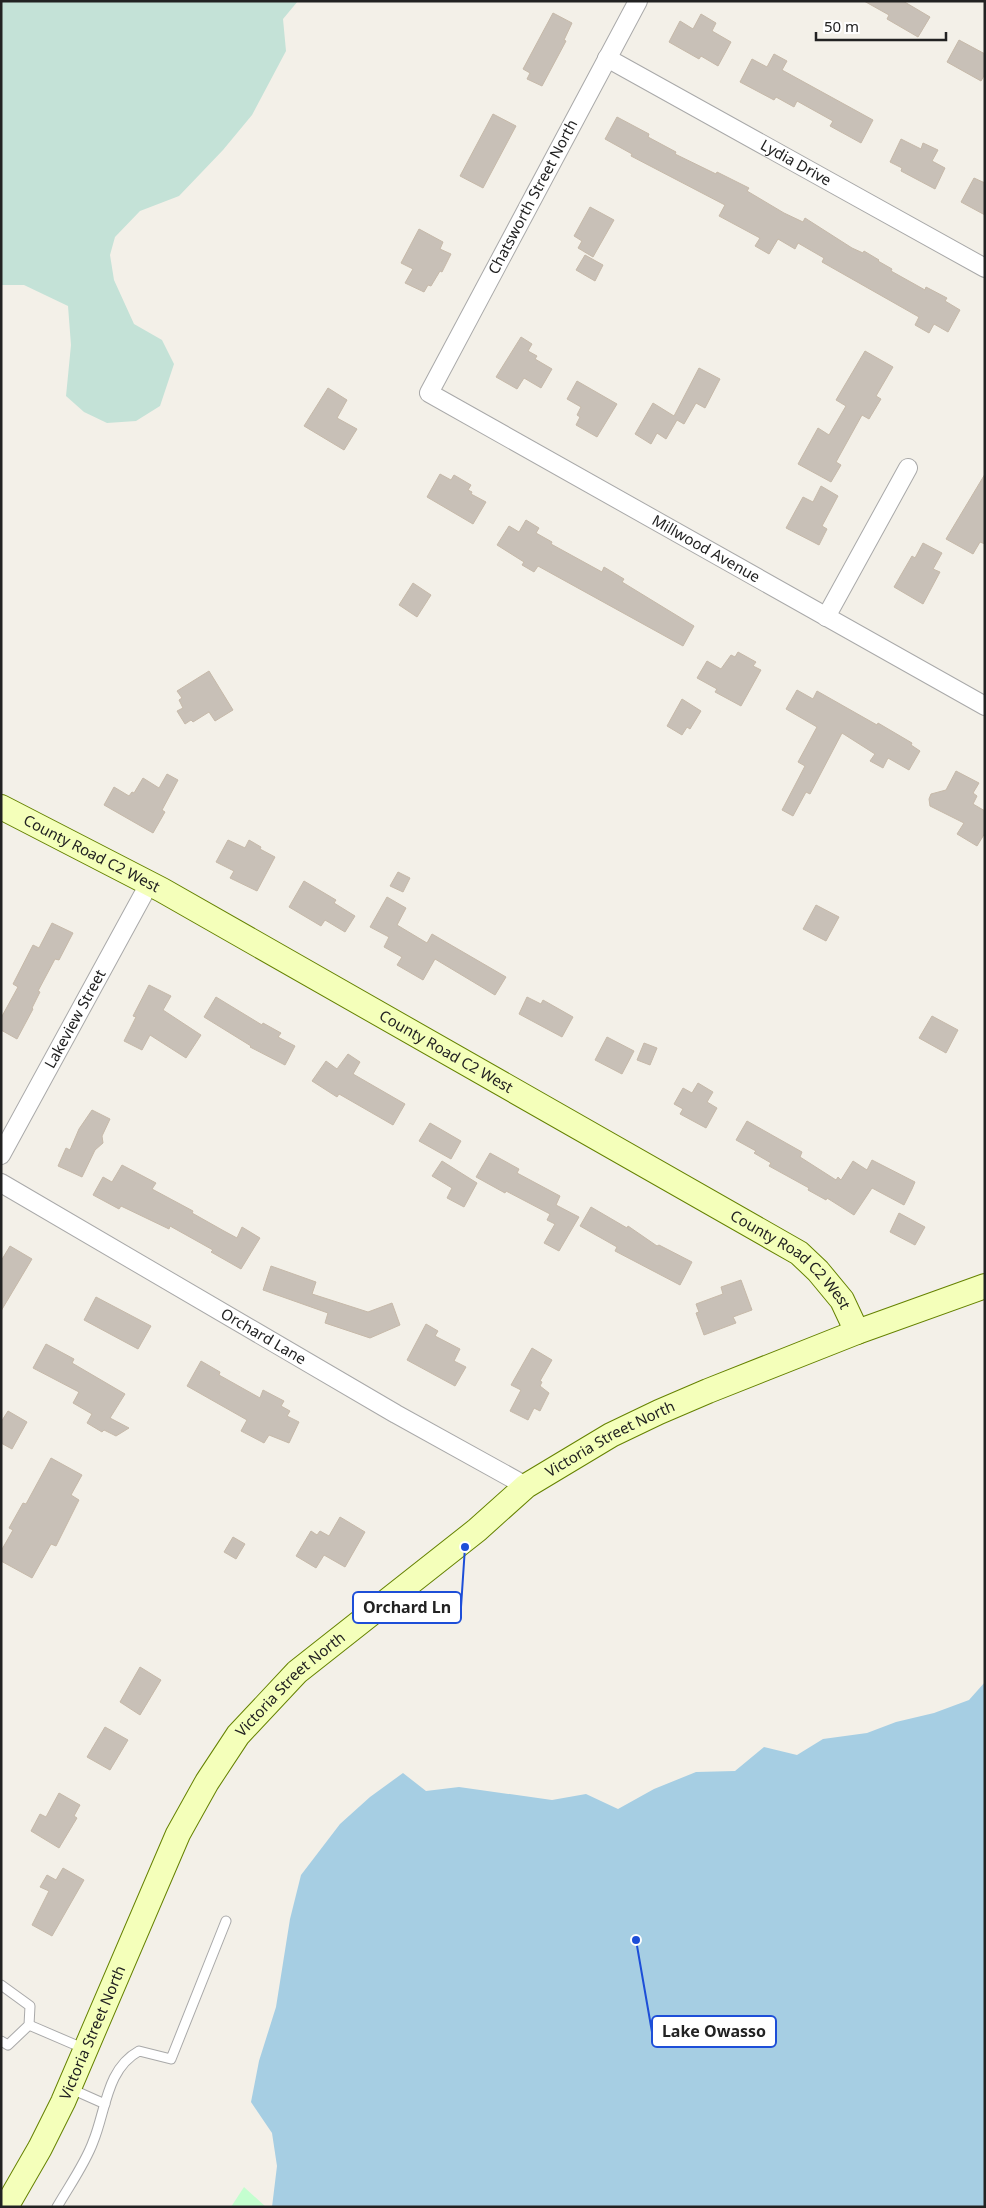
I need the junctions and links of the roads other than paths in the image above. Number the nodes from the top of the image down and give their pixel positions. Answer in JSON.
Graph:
{"nodes":[{"id":1,"x":638,"y":1,"type":"edge"},
{"id":2,"x":608,"y":58,"type":"junction"},
{"id":3,"x":985,"y":268,"type":"edge"},
{"id":4,"x":429,"y":392,"type":"joint"},
{"id":5,"x":908,"y":468,"type":"dead end"},
{"id":6,"x":826,"y":617,"type":"junction"},
{"id":7,"x":985,"y":706,"type":"edge"},
{"id":8,"x":1,"y":807,"type":"edge"},
{"id":9,"x":149,"y":884,"type":"junction"},
{"id":10,"x":1,"y":1154,"type":"edge"},
{"id":11,"x":1,"y":1183,"type":"edge"},
{"id":12,"x":985,"y":1286,"type":"edge"},
{"id":13,"x":857,"y":1332,"type":"junction"},
{"id":14,"x":526,"y":1486,"type":"junction"},
{"id":15,"x":226,"y":1921,"type":"dead end"},
{"id":16,"x":1,"y":1986,"type":"edge"},
{"id":17,"x":29,"y":2025,"type":"junction"},
{"id":18,"x":1,"y":2041,"type":"edge"},
{"id":19,"x":85,"y":2050,"type":"junction"},
{"id":20,"x":69,"y":2088,"type":"junction"},
{"id":21,"x":105,"y":2104,"type":"junction"},
{"id":22,"x":6,"y":2207,"type":"edge"},
{"id":23,"x":57,"y":2207,"type":"edge"}],
"edges":[{"from":1,"to":2,"type":"street","name":"Chatsworth Street North"},
{"from":2,"to":3,"type":"street","name":"Lydia Drive"},
{"from":2,"to":4,"type":"street","name":"Chatsworth Street North"},
{"from":4,"to":6,"type":"street","name":"Millwood Avenue"},
{"from":5,"to":6,"type":"street"},
{"from":6,"to":7,"type":"street","name":"Millwood Avenue"},
{"from":8,"to":9,"type":"street","name":"County Road C2 West"},
{"from":9,"to":10,"type":"street","name":"Lakeview Street"},
{"from":9,"to":13,"type":"street","name":"County Road C2 West"},
{"from":11,"to":14,"type":"street","name":"Orchard Lane"},
{"from":12,"to":13,"type":"street","name":"Victoria Street North"},
{"from":13,"to":14,"type":"street","name":"Victoria Street North"},
{"from":14,"to":19,"type":"street","name":"Victoria Street North"},
{"from":15,"to":21,"type":"lane"},
{"from":16,"to":17,"type":"lane"},
{"from":17,"to":18,"type":"lane"},
{"from":17,"to":19,"type":"lane"},
{"from":19,"to":20,"type":"street","name":"Victoria Street North"},
{"from":20,"to":21,"type":"lane"},
{"from":20,"to":22,"type":"street","name":"Victoria Street North"},
{"from":21,"to":23,"type":"lane"}]}
